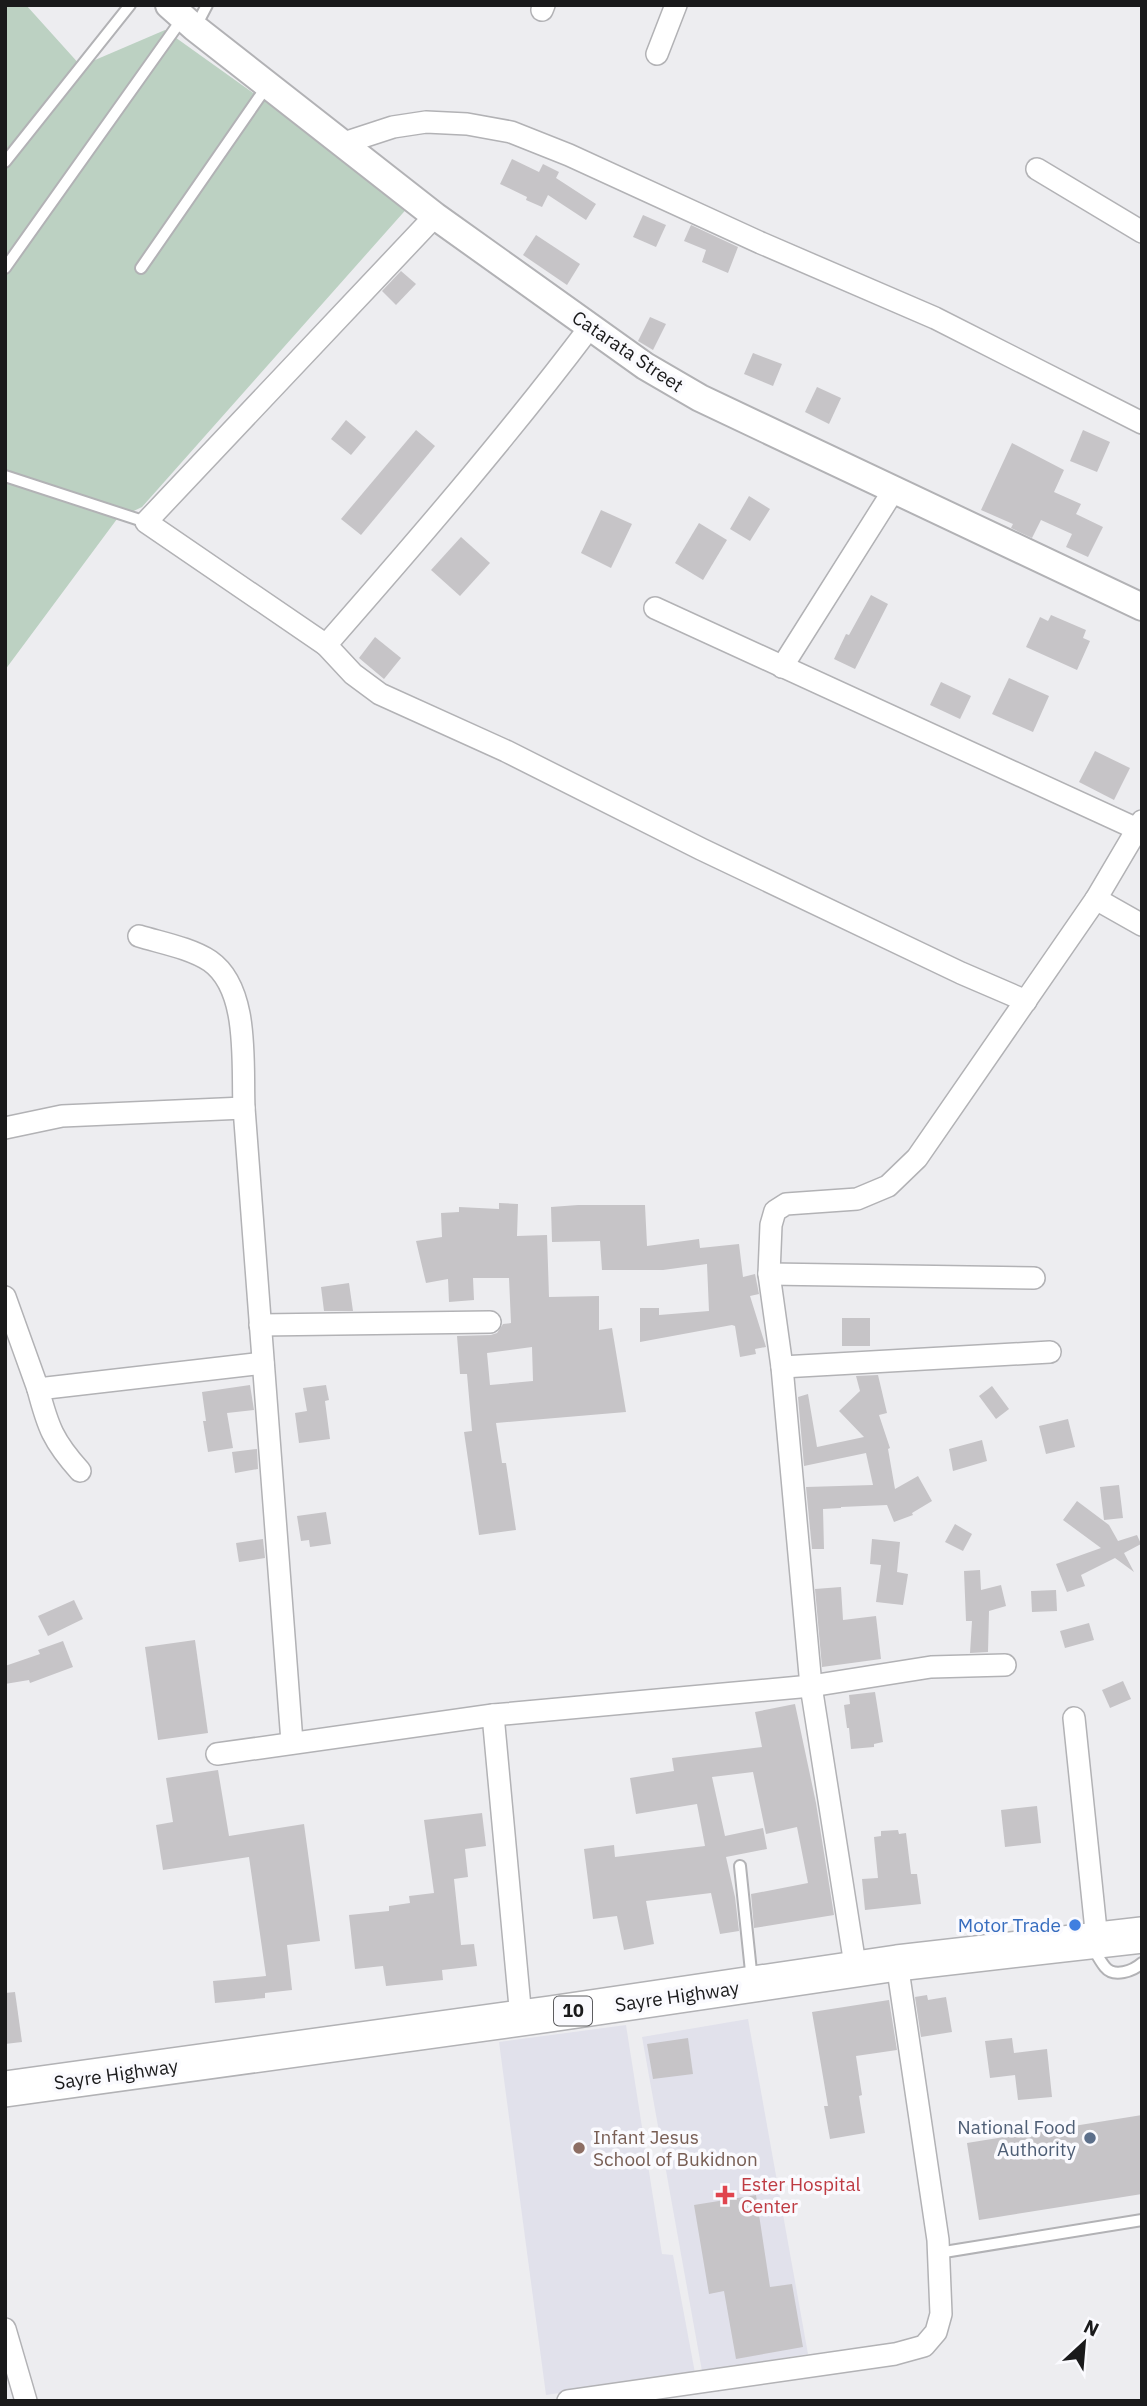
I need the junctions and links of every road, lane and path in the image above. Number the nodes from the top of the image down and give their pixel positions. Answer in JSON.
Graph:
{"nodes":[{"id":1,"x":130,"y":5,"type":"edge"},
{"id":2,"x":207,"y":5,"type":"edge"},
{"id":3,"x":677,"y":5,"type":"edge"},
{"id":4,"x":182,"y":17,"type":"edge"},
{"id":5,"x":657,"y":54,"type":"dead end"},
{"id":6,"x":267,"y":86,"type":"junction"},
{"id":7,"x":341,"y":144,"type":"junction"},
{"id":8,"x":5,"y":162,"type":"edge"},
{"id":9,"x":1037,"y":169,"type":"dead end"},
{"id":10,"x":435,"y":216,"type":"junction"},
{"id":11,"x":1142,"y":232,"type":"edge"},
{"id":12,"x":5,"y":268,"type":"edge"},
{"id":13,"x":141,"y":268,"type":"dead end"},
{"id":14,"x":590,"y":327,"type":"junction"},
{"id":15,"x":1142,"y":424,"type":"edge"},
{"id":16,"x":5,"y":476,"type":"edge"},
{"id":17,"x":895,"y":488,"type":"junction"},
{"id":18,"x":146,"y":522,"type":"junction"},
{"id":19,"x":1142,"y":607,"type":"edge"},
{"id":20,"x":656,"y":608,"type":"dead end"},
{"id":21,"x":326,"y":645,"type":"junction"},
{"id":22,"x":782,"y":667,"type":"junction"},
{"id":23,"x":1139,"y":825,"type":"edge"},
{"id":24,"x":1096,"y":898,"type":"junction"},
{"id":25,"x":1142,"y":925,"type":"edge"},
{"id":26,"x":139,"y":936,"type":"dead end"},
{"id":27,"x":1026,"y":1001,"type":"junction"},
{"id":28,"x":244,"y":1108,"type":"junction"},
{"id":29,"x":5,"y":1128,"type":"edge"},
{"id":30,"x":769,"y":1274,"type":"junction"},
{"id":31,"x":1034,"y":1278,"type":"dead end"},
{"id":32,"x":5,"y":1297,"type":"edge"},
{"id":33,"x":490,"y":1322,"type":"dead end"},
{"id":34,"x":260,"y":1325,"type":"junction"},
{"id":35,"x":1050,"y":1352,"type":"dead end"},
{"id":36,"x":263,"y":1363,"type":"junction"},
{"id":37,"x":782,"y":1367,"type":"junction"},
{"id":38,"x":38,"y":1388,"type":"junction"},
{"id":39,"x":80,"y":1471,"type":"dead end"},
{"id":40,"x":1005,"y":1665,"type":"dead end"},
{"id":41,"x":811,"y":1686,"type":"junction"},
{"id":42,"x":493,"y":1716,"type":"junction"},
{"id":43,"x":1074,"y":1718,"type":"dead end"},
{"id":44,"x":292,"y":1742,"type":"junction"},
{"id":45,"x":217,"y":1754,"type":"dead end"},
{"id":46,"x":740,"y":1866,"type":"dead end"},
{"id":47,"x":1142,"y":1935,"type":"edge"},
{"id":48,"x":1093,"y":1941,"type":"junction"},
{"id":49,"x":897,"y":1963,"type":"junction"},
{"id":50,"x":1142,"y":1963,"type":"edge"},
{"id":51,"x":856,"y":1971,"type":"junction"},
{"id":52,"x":753,"y":1986,"type":"junction"},
{"id":53,"x":521,"y":2018,"type":"junction"},
{"id":54,"x":5,"y":2089,"type":"edge"},
{"id":55,"x":1142,"y":2220,"type":"edge"},
{"id":56,"x":939,"y":2253,"type":"junction"},
{"id":57,"x":5,"y":2329,"type":"edge"},
{"id":58,"x":26,"y":2401,"type":"edge"},
{"id":59,"x":568,"y":2401,"type":"edge"}],
"edges":[{"from":1,"to":8,"type":"lane"},
{"from":2,"to":4,"type":"lane"},
{"from":3,"to":5,"type":"street"},
{"from":4,"to":6,"type":"street","name":"Catarata Street"},
{"from":4,"to":12,"type":"lane"},
{"from":6,"to":7,"type":"street","name":"Catarata Street"},
{"from":6,"to":13,"type":"lane"},
{"from":7,"to":10,"type":"street","name":"Catarata Street"},
{"from":7,"to":15,"type":"street"},
{"from":9,"to":11,"type":"street"},
{"from":10,"to":14,"type":"street","name":"Catarata Street"},
{"from":10,"to":18,"type":"street"},
{"from":14,"to":17,"type":"street","name":"Catarata Street"},
{"from":14,"to":21,"type":"street"},
{"from":16,"to":18,"type":"lane"},
{"from":17,"to":19,"type":"street","name":"Catarata Street"},
{"from":17,"to":22,"type":"street"},
{"from":18,"to":21,"type":"street"},
{"from":20,"to":22,"type":"street"},
{"from":21,"to":27,"type":"street"},
{"from":22,"to":23,"type":"street"},
{"from":23,"to":24,"type":"street"},
{"from":24,"to":25,"type":"street"},
{"from":24,"to":27,"type":"street"},
{"from":26,"to":28,"type":"street"},
{"from":27,"to":30,"type":"street"},
{"from":28,"to":29,"type":"street"},
{"from":28,"to":34,"type":"street"},
{"from":30,"to":31,"type":"street"},
{"from":30,"to":37,"type":"street"},
{"from":32,"to":38,"type":"street"},
{"from":33,"to":34,"type":"street"},
{"from":34,"to":36,"type":"street"},
{"from":35,"to":37,"type":"street"},
{"from":36,"to":38,"type":"street"},
{"from":36,"to":44,"type":"street"},
{"from":37,"to":41,"type":"street"},
{"from":38,"to":39,"type":"street"},
{"from":40,"to":41,"type":"street"},
{"from":41,"to":42,"type":"street"},
{"from":41,"to":51,"type":"street"},
{"from":42,"to":44,"type":"street"},
{"from":42,"to":53,"type":"street"},
{"from":43,"to":48,"type":"street"},
{"from":44,"to":45,"type":"street"},
{"from":46,"to":52,"type":"lane"},
{"from":47,"to":48,"type":"highway","name":"Sayre Highway","number":"10"},
{"from":48,"to":49,"type":"highway","name":"Sayre Highway","number":"10"},
{"from":48,"to":50,"type":"lane"},
{"from":49,"to":51,"type":"highway","name":"Sayre Highway","number":"10"},
{"from":49,"to":56,"type":"street"},
{"from":51,"to":52,"type":"highway","name":"Sayre Highway","number":"10"},
{"from":52,"to":53,"type":"highway","name":"Sayre Highway","number":"10"},
{"from":53,"to":54,"type":"highway","name":"Sayre Highway","number":"10"},
{"from":55,"to":56,"type":"lane"},
{"from":56,"to":59,"type":"street"},
{"from":57,"to":58,"type":"street"}]}
